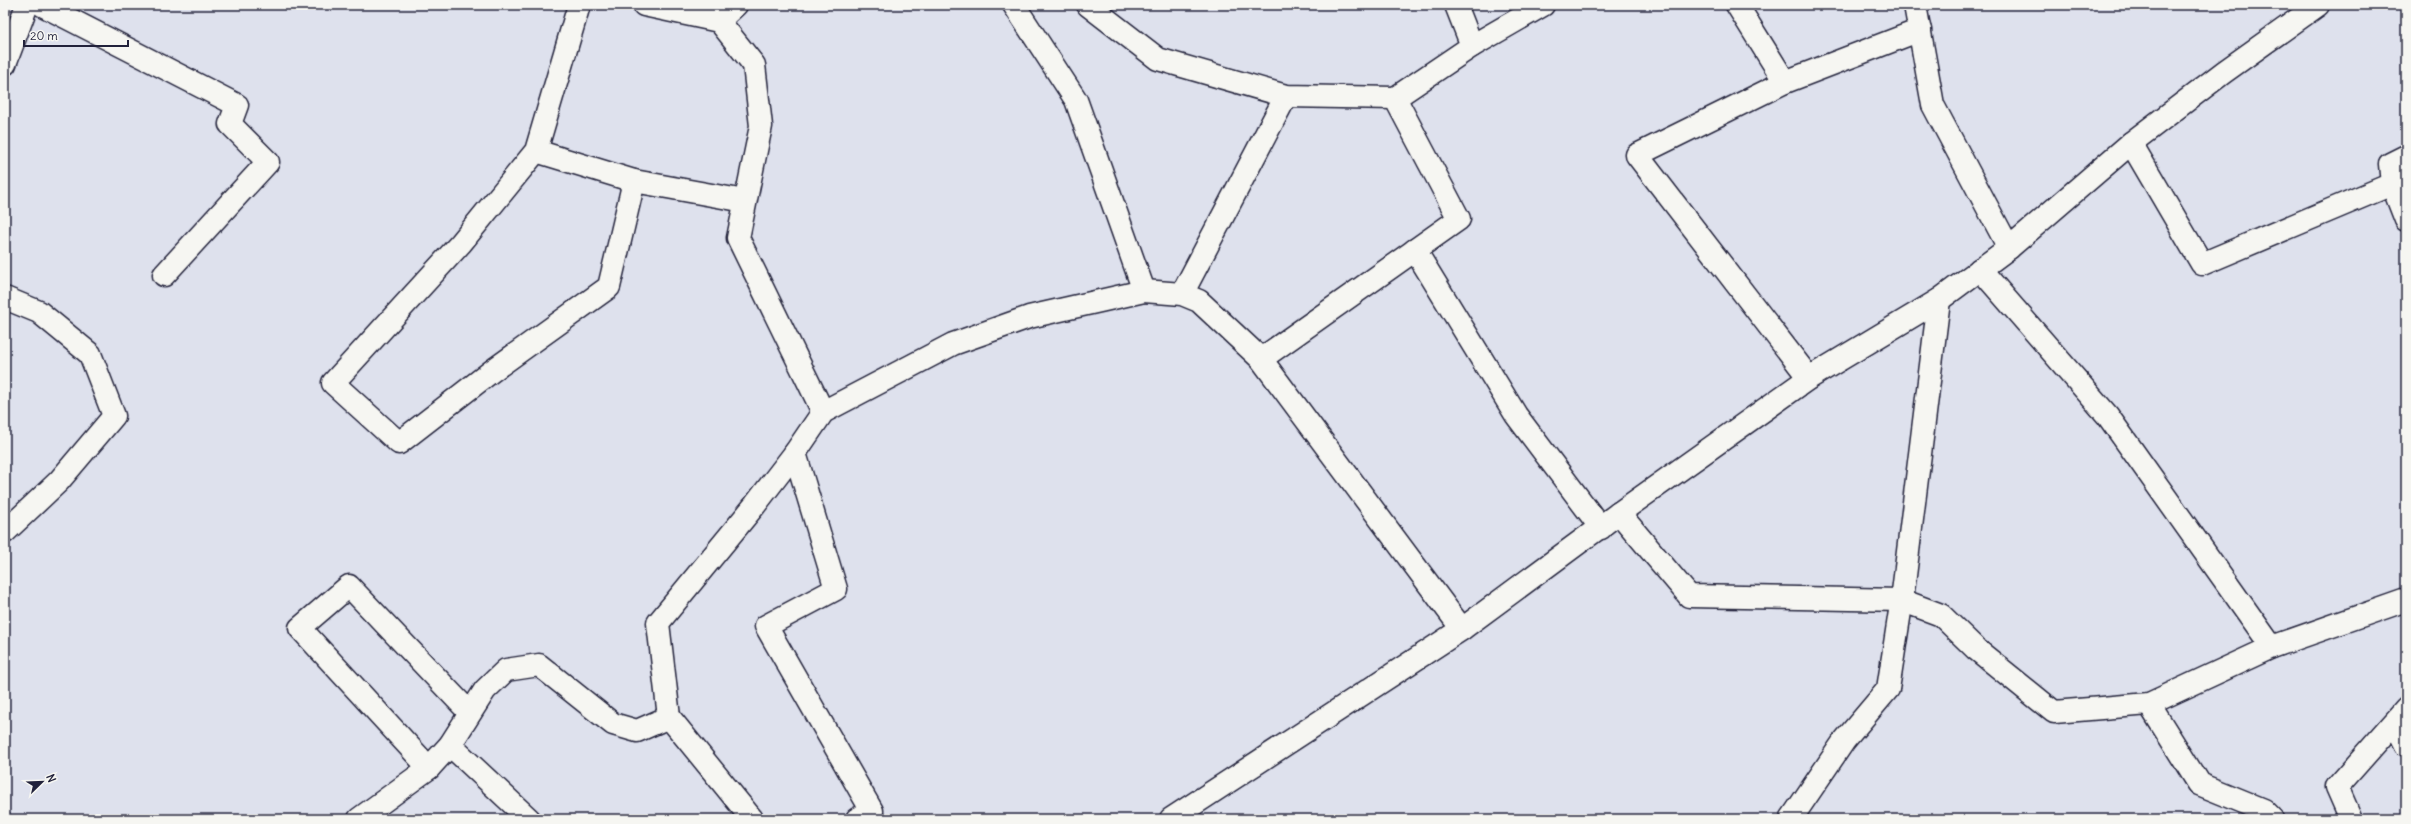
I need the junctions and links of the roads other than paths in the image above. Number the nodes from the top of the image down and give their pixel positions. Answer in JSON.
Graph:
{"nodes":[{"id":1,"x":28,"y":5,"type":"edge"},
{"id":2,"x":42,"y":5,"type":"edge"},
{"id":3,"x":579,"y":5,"type":"edge"},
{"id":4,"x":644,"y":5,"type":"edge"},
{"id":5,"x":736,"y":5,"type":"edge"},
{"id":6,"x":1088,"y":5,"type":"edge"},
{"id":7,"x":1456,"y":5,"type":"edge"},
{"id":8,"x":1543,"y":5,"type":"edge"},
{"id":9,"x":1737,"y":5,"type":"edge"},
{"id":10,"x":1915,"y":5,"type":"edge"},
{"id":11,"x":2318,"y":5,"type":"edge"},
{"id":12,"x":1016,"y":6,"type":"edge"},
{"id":13,"x":719,"y":21,"type":"junction"},
{"id":14,"x":1920,"y":30,"type":"junction"},
{"id":15,"x":1472,"y":46,"type":"junction"},
{"id":16,"x":5,"y":64,"type":"edge"},
{"id":17,"x":1785,"y":82,"type":"junction"},
{"id":18,"x":1286,"y":96,"type":"junction"},
{"id":19,"x":1395,"y":98,"type":"junction"},
{"id":20,"x":2132,"y":144,"type":"junction"},
{"id":21,"x":536,"y":151,"type":"junction"},
{"id":22,"x":2406,"y":156,"type":"edge"},
{"id":23,"x":634,"y":181,"type":"junction"},
{"id":24,"x":2392,"y":184,"type":"junction"},
{"id":25,"x":745,"y":202,"type":"junction"},
{"id":26,"x":2406,"y":220,"type":"edge"},
{"id":27,"x":2009,"y":248,"type":"junction"},
{"id":28,"x":1415,"y":250,"type":"junction"},
{"id":29,"x":1980,"y":269,"type":"junction"},
{"id":30,"x":164,"y":275,"type":"dead end"},
{"id":31,"x":1144,"y":291,"type":"junction"},
{"id":32,"x":1182,"y":294,"type":"junction"},
{"id":33,"x":5,"y":298,"type":"edge"},
{"id":34,"x":1939,"y":300,"type":"junction"},
{"id":35,"x":1261,"y":359,"type":"junction"},
{"id":36,"x":1809,"y":378,"type":"junction"},
{"id":37,"x":823,"y":412,"type":"junction"},
{"id":38,"x":796,"y":453,"type":"junction"},
{"id":39,"x":1619,"y":513,"type":"junction"},
{"id":40,"x":1601,"y":528,"type":"junction"},
{"id":41,"x":5,"y":532,"type":"edge"},
{"id":42,"x":1901,"y":600,"type":"junction"},
{"id":43,"x":2406,"y":600,"type":"edge"},
{"id":44,"x":1462,"y":629,"type":"junction"},
{"id":45,"x":2272,"y":647,"type":"junction"},
{"id":46,"x":2149,"y":704,"type":"junction"},
{"id":47,"x":470,"y":713,"type":"junction"},
{"id":48,"x":2401,"y":716,"type":"edge"},
{"id":49,"x":669,"y":717,"type":"junction"},
{"id":50,"x":450,"y":745,"type":"junction"},
{"id":51,"x":2406,"y":745,"type":"edge"},
{"id":52,"x":429,"y":768,"type":"junction"},
{"id":53,"x":359,"y":819,"type":"edge"},
{"id":54,"x":529,"y":819,"type":"edge"},
{"id":55,"x":752,"y":819,"type":"edge"},
{"id":56,"x":857,"y":819,"type":"edge"},
{"id":57,"x":1171,"y":819,"type":"edge"},
{"id":58,"x":1791,"y":819,"type":"edge"},
{"id":59,"x":2272,"y":819,"type":"edge"},
{"id":60,"x":2351,"y":819,"type":"edge"}],
"edges":[{"from":1,"to":16,"type":"street"},
{"from":2,"to":30,"type":"street"},
{"from":3,"to":21,"type":"street"},
{"from":4,"to":13,"type":"street"},
{"from":5,"to":13,"type":"street"},
{"from":6,"to":18,"type":"street"},
{"from":7,"to":15,"type":"street"},
{"from":8,"to":15,"type":"street"},
{"from":9,"to":17,"type":"street"},
{"from":10,"to":14,"type":"street"},
{"from":11,"to":20,"type":"street"},
{"from":12,"to":31,"type":"street"},
{"from":13,"to":25,"type":"street"},
{"from":14,"to":17,"type":"street"},
{"from":14,"to":27,"type":"street"},
{"from":15,"to":19,"type":"street"},
{"from":17,"to":36,"type":"street"},
{"from":18,"to":19,"type":"street"},
{"from":18,"to":32,"type":"street"},
{"from":19,"to":28,"type":"street"},
{"from":20,"to":24,"type":"street"},
{"from":20,"to":27,"type":"street"},
{"from":21,"to":23,"type":"street"},
{"from":21,"to":23,"type":"street"},
{"from":22,"to":24,"type":"street"},
{"from":23,"to":25,"type":"street"},
{"from":24,"to":26,"type":"street"},
{"from":25,"to":37,"type":"street"},
{"from":27,"to":29,"type":"street"},
{"from":28,"to":35,"type":"street"},
{"from":28,"to":40,"type":"street"},
{"from":29,"to":34,"type":"street"},
{"from":29,"to":45,"type":"street"},
{"from":31,"to":32,"type":"street"},
{"from":31,"to":37,"type":"street"},
{"from":32,"to":35,"type":"street"},
{"from":33,"to":41,"type":"street"},
{"from":34,"to":36,"type":"street"},
{"from":34,"to":42,"type":"street"},
{"from":35,"to":44,"type":"street"},
{"from":36,"to":39,"type":"street"},
{"from":37,"to":38,"type":"street"},
{"from":38,"to":49,"type":"street"},
{"from":38,"to":56,"type":"street"},
{"from":39,"to":40,"type":"street"},
{"from":39,"to":42,"type":"street"},
{"from":40,"to":44,"type":"street"},
{"from":42,"to":46,"type":"street"},
{"from":42,"to":58,"type":"street"},
{"from":43,"to":45,"type":"street"},
{"from":44,"to":57,"type":"street"},
{"from":45,"to":46,"type":"street"},
{"from":46,"to":59,"type":"street"},
{"from":47,"to":49,"type":"street"},
{"from":47,"to":50,"type":"street"},
{"from":47,"to":52,"type":"street"},
{"from":48,"to":51,"type":"street"},
{"from":48,"to":60,"type":"street"},
{"from":49,"to":55,"type":"street"},
{"from":50,"to":52,"type":"street"},
{"from":50,"to":54,"type":"street"},
{"from":52,"to":53,"type":"street"}]}
